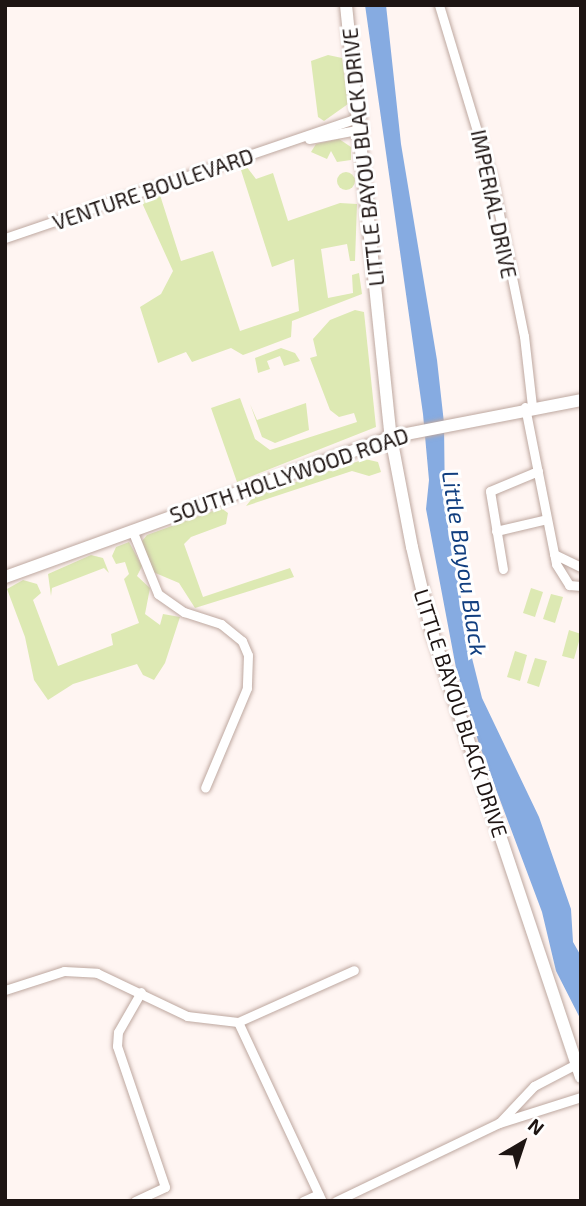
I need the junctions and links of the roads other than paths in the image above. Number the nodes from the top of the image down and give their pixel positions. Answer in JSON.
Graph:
{"nodes":[{"id":1,"x":346,"y":5,"type":"edge"},
{"id":2,"x":439,"y":5,"type":"edge"},
{"id":3,"x":361,"y":123,"type":"junction"},
{"id":4,"x":5,"y":238,"type":"edge"},
{"id":5,"x":581,"y":400,"type":"edge"},
{"id":6,"x":528,"y":407,"type":"junction"},
{"id":7,"x":391,"y":437,"type":"junction"},
{"id":8,"x":538,"y":471,"type":"junction"},
{"id":9,"x":547,"y":519,"type":"junction"},
{"id":10,"x":132,"y":530,"type":"junction"},
{"id":11,"x":496,"y":531,"type":"junction"},
{"id":12,"x":554,"y":554,"type":"junction"},
{"id":13,"x":581,"y":567,"type":"edge"},
{"id":14,"x":503,"y":569,"type":"dead end"},
{"id":15,"x":5,"y":577,"type":"edge"},
{"id":16,"x":581,"y":586,"type":"edge"},
{"id":17,"x":205,"y":789,"type":"dead end"},
{"id":18,"x":354,"y":970,"type":"dead end"},
{"id":19,"x":5,"y":990,"type":"edge"},
{"id":20,"x":141,"y":992,"type":"junction"},
{"id":21,"x":238,"y":1023,"type":"junction"},
{"id":22,"x":576,"y":1064,"type":"junction"},
{"id":23,"x":581,"y":1077,"type":"edge"},
{"id":24,"x":581,"y":1097,"type":"edge"},
{"id":25,"x":499,"y":1124,"type":"junction"},
{"id":26,"x":320,"y":1197,"type":"edge"},
{"id":27,"x":135,"y":1201,"type":"edge"},
{"id":28,"x":303,"y":1201,"type":"edge"},
{"id":29,"x":336,"y":1201,"type":"edge"}],
"edges":[{"from":1,"to":3,"type":"main road","name":"LITTLE BAYOU BLACK DRIVE"},
{"from":2,"to":6,"type":"street","name":"IMPERIAL DRIVE"},
{"from":3,"to":4,"type":"street","name":"VENTURE BOULEVARD"},
{"from":3,"to":7,"type":"main road","name":"LITTLE BAYOU BLACK DRIVE"},
{"from":5,"to":6,"type":"main road","name":"SOUTH HOLLYWOOD ROAD"},
{"from":6,"to":7,"type":"main road","name":"SOUTH HOLLYWOOD ROAD"},
{"from":6,"to":8,"type":"street","name":"IMPERIAL DRIVE"},
{"from":7,"to":10,"type":"main road","name":"SOUTH HOLLYWOOD ROAD"},
{"from":7,"to":22,"type":"main road","name":"LITTLE BAYOU BLACK DRIVE"},
{"from":8,"to":9,"type":"street","name":"IMPERIAL DRIVE"},
{"from":8,"to":11,"type":"street"},
{"from":9,"to":11,"type":"street"},
{"from":9,"to":12,"type":"street","name":"IMPERIAL DRIVE"},
{"from":10,"to":15,"type":"main road","name":"SOUTH HOLLYWOOD ROAD"},
{"from":10,"to":17,"type":"street"},
{"from":11,"to":14,"type":"street"},
{"from":12,"to":13,"type":"street"},
{"from":12,"to":16,"type":"street","name":"IMPERIAL DRIVE"},
{"from":18,"to":21,"type":"street"},
{"from":19,"to":20,"type":"street"},
{"from":20,"to":21,"type":"street"},
{"from":20,"to":27,"type":"street"},
{"from":21,"to":26,"type":"street"},
{"from":22,"to":23,"type":"main road","name":"LITTLE BAYOU BLACK DRIVE"},
{"from":22,"to":25,"type":"street"},
{"from":24,"to":25,"type":"street"},
{"from":25,"to":29,"type":"street"},
{"from":26,"to":28,"type":"street"}]}
